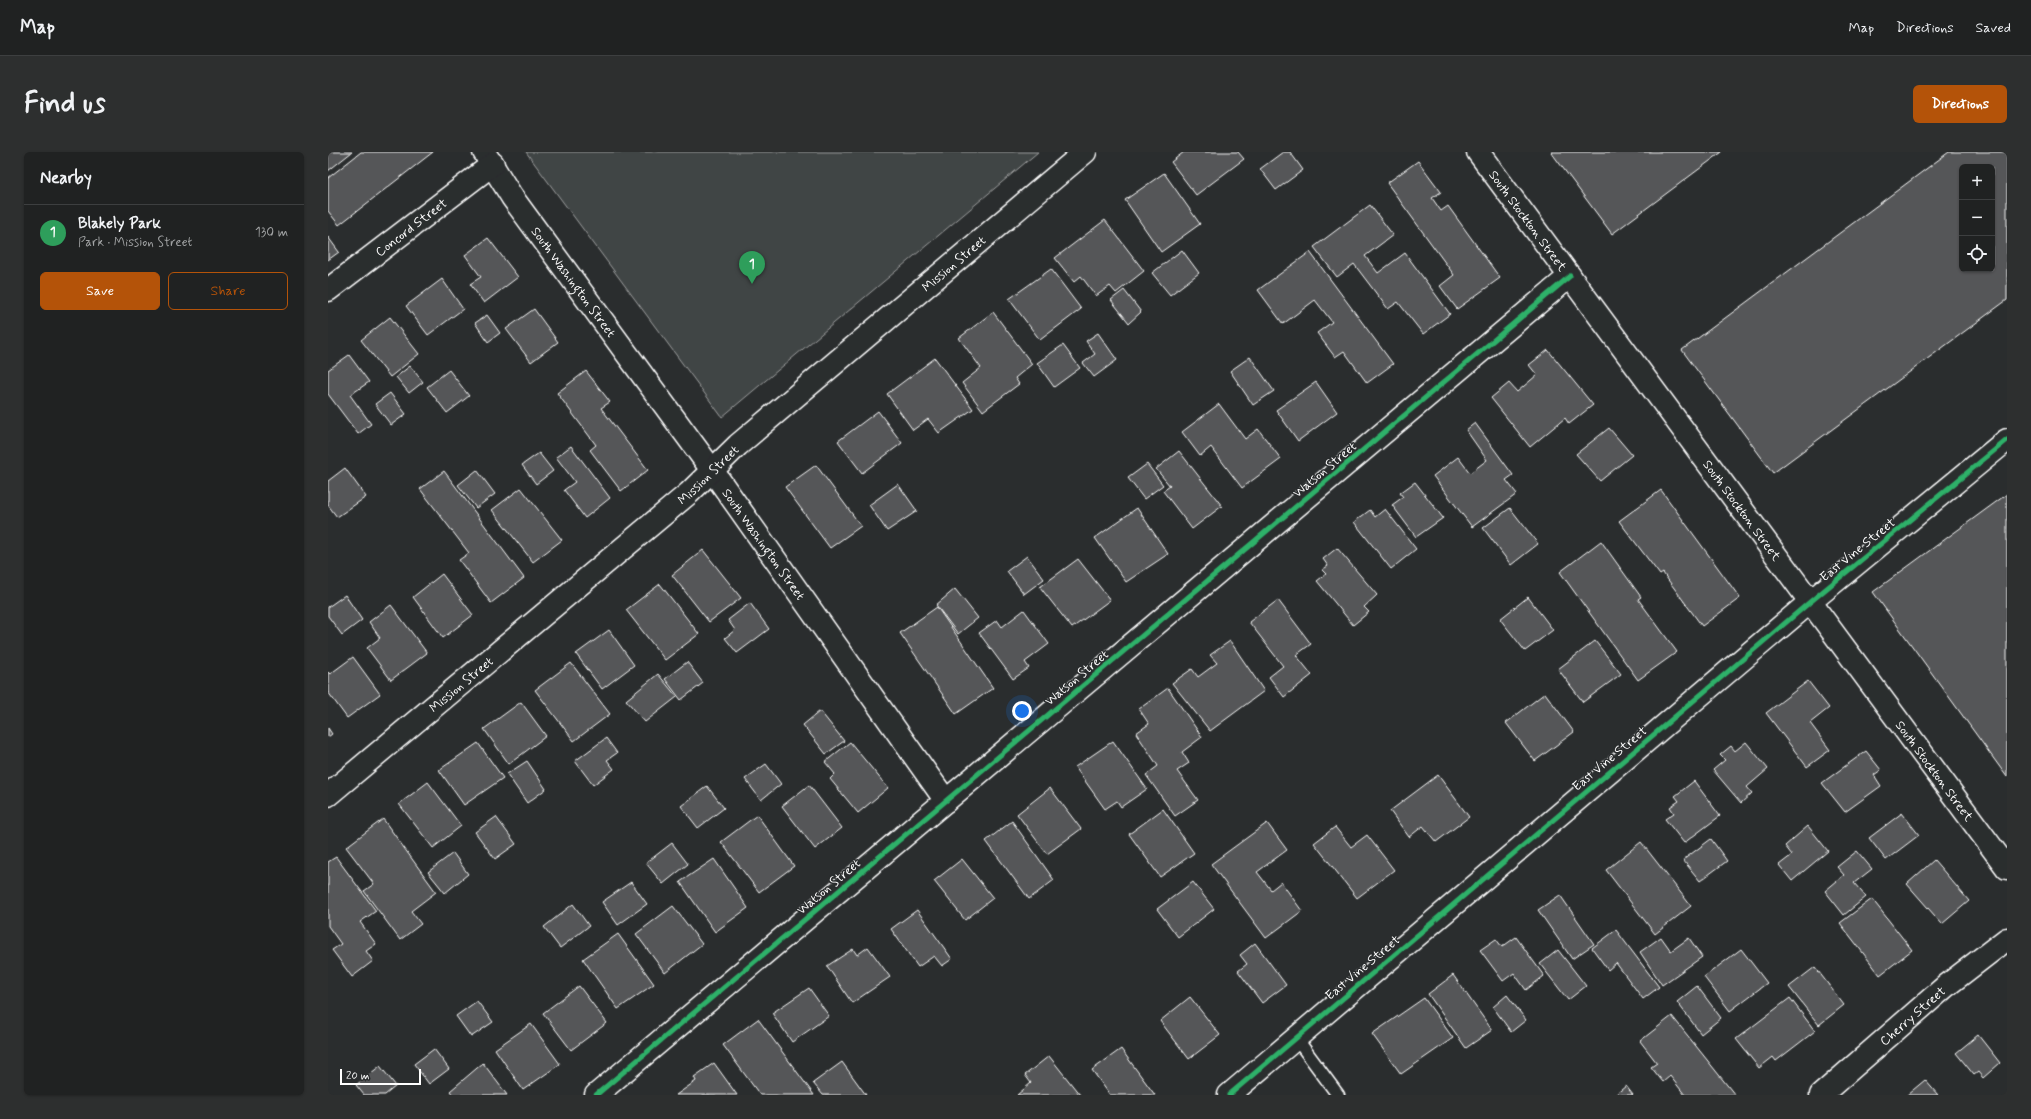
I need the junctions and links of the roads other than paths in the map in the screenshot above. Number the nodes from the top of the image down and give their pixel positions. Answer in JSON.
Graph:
{"nodes":[{"id":1,"x":1085,"y":152,"type":"edge"},
{"id":2,"x":1478,"y":152,"type":"edge"},
{"id":3,"x":488,"y":158,"type":"edge"},
{"id":4,"x":1570,"y":276,"type":"junction"},
{"id":5,"x":328,"y":290,"type":"edge"},
{"id":6,"x":2007,"y":440,"type":"edge"},
{"id":7,"x":712,"y":470,"type":"junction"},
{"id":8,"x":1810,"y":602,"type":"junction"},
{"id":9,"x":328,"y":795,"type":"edge"},
{"id":10,"x":946,"y":801,"type":"junction"},
{"id":11,"x":2007,"y":868,"type":"edge"},
{"id":12,"x":2007,"y":939,"type":"edge"},
{"id":13,"x":1296,"y":1038,"type":"junction"},
{"id":14,"x":596,"y":1095,"type":"edge"},
{"id":15,"x":1228,"y":1095,"type":"edge"},
{"id":16,"x":1338,"y":1095,"type":"edge"},
{"id":17,"x":1821,"y":1095,"type":"edge"}],
"edges":[{"from":1,"to":7,"type":"street","name":"Mission Street"},
{"from":2,"to":4,"type":"street","name":"South Stockton Street"},
{"from":3,"to":5,"type":"street","name":"Concord Street"},
{"from":3,"to":7,"type":"street","name":"South Washington Street"},
{"from":4,"to":8,"type":"street","name":"South Stockton Street"},
{"from":4,"to":10,"type":"street","name":"Watson Street"},
{"from":6,"to":8,"type":"street","name":"East Vine Street"},
{"from":7,"to":9,"type":"street","name":"Mission Street"},
{"from":7,"to":10,"type":"street","name":"South Washington Street"},
{"from":8,"to":11,"type":"street","name":"South Stockton Street"},
{"from":8,"to":13,"type":"street","name":"East Vine Street"},
{"from":10,"to":14,"type":"street","name":"Watson Street"},
{"from":12,"to":17,"type":"street","name":"Cherry Street"},
{"from":13,"to":15,"type":"street","name":"East Vine Street"},
{"from":13,"to":16,"type":"lane"}]}
